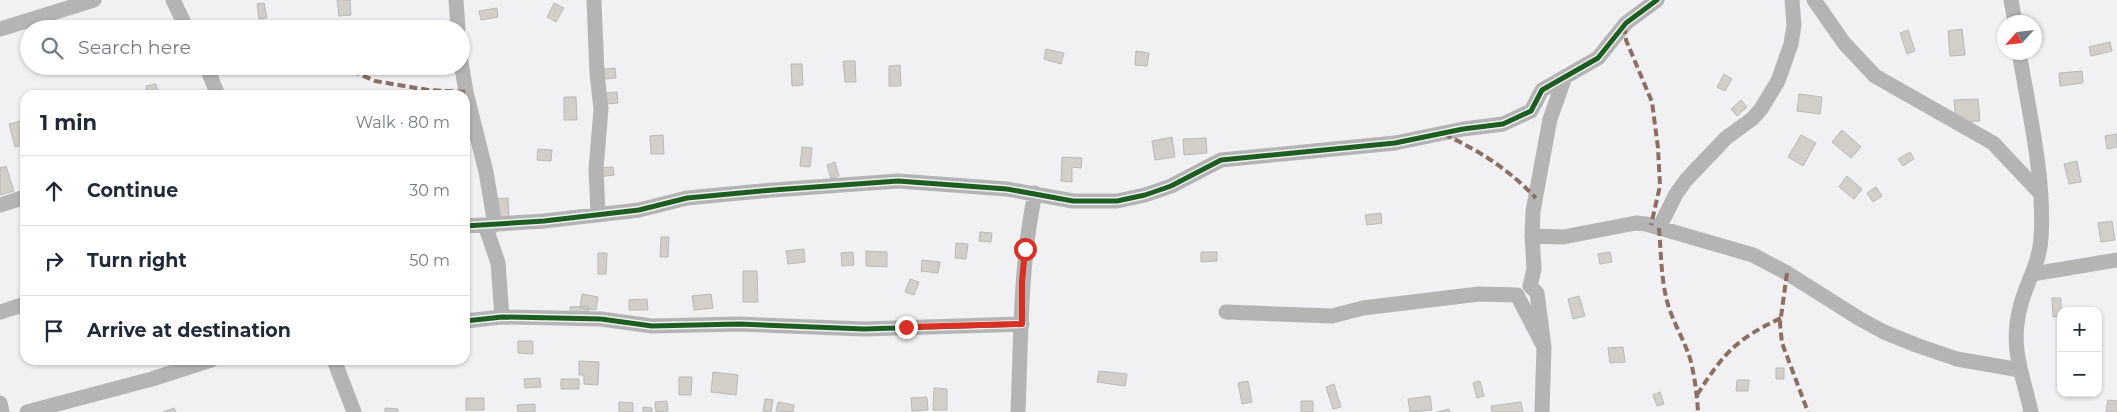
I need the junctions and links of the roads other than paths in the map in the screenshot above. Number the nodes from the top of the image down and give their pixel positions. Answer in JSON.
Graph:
{"nodes":[{"id":1,"x":94,"y":0,"type":"edge"},
{"id":2,"x":173,"y":0,"type":"edge"},
{"id":3,"x":456,"y":0,"type":"edge"},
{"id":4,"x":594,"y":0,"type":"edge"},
{"id":5,"x":1657,"y":0,"type":"edge"},
{"id":6,"x":1814,"y":0,"type":"edge"},
{"id":7,"x":2011,"y":0,"type":"edge"},
{"id":8,"x":1787,"y":1,"type":"edge"},
{"id":9,"x":2014,"y":15,"type":"edge"},
{"id":10,"x":29,"y":20,"type":"edge"},
{"id":11,"x":183,"y":20,"type":"edge"},
{"id":12,"x":457,"y":20,"type":"edge"},
{"id":13,"x":20,"y":23,"type":"edge"},
{"id":14,"x":0,"y":29,"type":"edge"},
{"id":15,"x":2020,"y":60,"type":"edge"},
{"id":16,"x":210,"y":75,"type":"edge"},
{"id":17,"x":463,"y":75,"type":"edge"},
{"id":18,"x":1565,"y":77,"type":"junction"},
{"id":19,"x":216,"y":90,"type":"edge"},
{"id":20,"x":466,"y":90,"type":"edge"},
{"id":21,"x":470,"y":108,"type":"edge"},
{"id":22,"x":1035,"y":193,"type":"junction"},
{"id":23,"x":2041,"y":194,"type":"junction"},
{"id":24,"x":20,"y":199,"type":"edge"},
{"id":25,"x":0,"y":205,"type":"edge"},
{"id":26,"x":598,"y":214,"type":"junction"},
{"id":27,"x":490,"y":225,"type":"junction"},
{"id":28,"x":470,"y":226,"type":"edge"},
{"id":29,"x":1660,"y":228,"type":"junction"},
{"id":30,"x":1532,"y":236,"type":"junction"},
{"id":31,"x":2117,"y":260,"type":"edge"},
{"id":32,"x":2032,"y":274,"type":"junction"},
{"id":33,"x":20,"y":306,"type":"edge"},
{"id":34,"x":0,"y":312,"type":"edge"},
{"id":35,"x":1226,"y":312,"type":"dead end"},
{"id":36,"x":502,"y":318,"type":"junction"},
{"id":37,"x":470,"y":321,"type":"edge"},
{"id":38,"x":1022,"y":324,"type":"junction"},
{"id":39,"x":1544,"y":347,"type":"junction"},
{"id":40,"x":195,"y":365,"type":"edge"},
{"id":41,"x":336,"y":365,"type":"edge"},
{"id":42,"x":2020,"y":370,"type":"junction"},
{"id":43,"x":0,"y":403,"type":"edge"},
{"id":44,"x":2,"y":412,"type":"edge"},
{"id":45,"x":26,"y":412,"type":"edge"},
{"id":46,"x":354,"y":412,"type":"edge"},
{"id":47,"x":1018,"y":412,"type":"edge"},
{"id":48,"x":1542,"y":412,"type":"edge"},
{"id":49,"x":2031,"y":412,"type":"edge"}],
"edges":[{"from":1,"to":10,"type":"street"},
{"from":2,"to":11,"type":"street"},
{"from":3,"to":12,"type":"street"},
{"from":4,"to":26,"type":"street"},
{"from":5,"to":18,"type":"street"},
{"from":6,"to":23,"type":"street"},
{"from":7,"to":9,"type":"street"},
{"from":8,"to":29,"type":"street"},
{"from":13,"to":14,"type":"street"},
{"from":15,"to":23,"type":"street"},
{"from":16,"to":19,"type":"street"},
{"from":17,"to":20,"type":"street"},
{"from":18,"to":22,"type":"street"},
{"from":18,"to":30,"type":"street"},
{"from":21,"to":27,"type":"street"},
{"from":22,"to":26,"type":"street"},
{"from":22,"to":38,"type":"street"},
{"from":23,"to":32,"type":"street"},
{"from":24,"to":25,"type":"street"},
{"from":26,"to":27,"type":"street"},
{"from":27,"to":28,"type":"street"},
{"from":27,"to":36,"type":"street"},
{"from":29,"to":30,"type":"street"},
{"from":29,"to":42,"type":"street"},
{"from":30,"to":39,"type":"street"},
{"from":31,"to":32,"type":"street"},
{"from":32,"to":42,"type":"street"},
{"from":33,"to":34,"type":"street"},
{"from":35,"to":39,"type":"street"},
{"from":36,"to":37,"type":"street"},
{"from":36,"to":38,"type":"street"},
{"from":38,"to":47,"type":"street"},
{"from":39,"to":48,"type":"street"},
{"from":40,"to":45,"type":"street"},
{"from":41,"to":46,"type":"street"},
{"from":42,"to":49,"type":"street"},
{"from":43,"to":44,"type":"street"}]}
